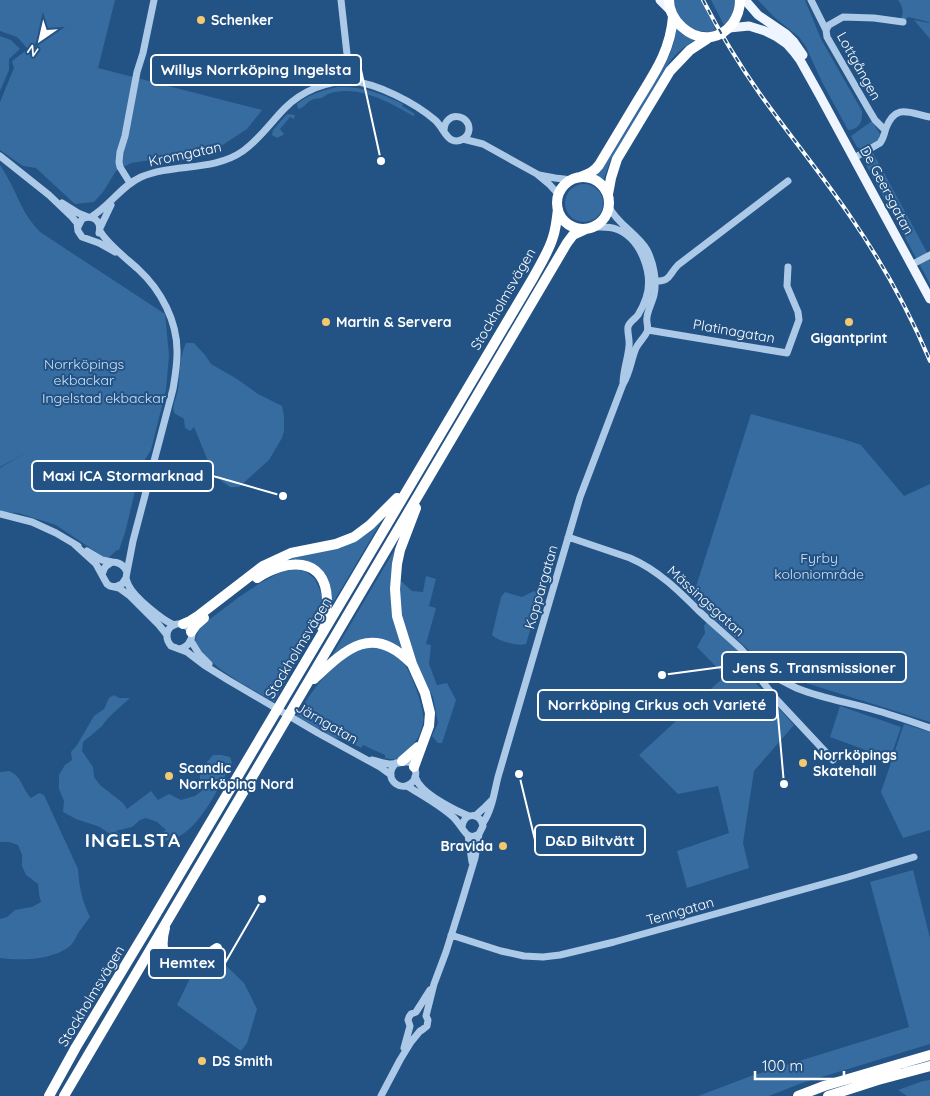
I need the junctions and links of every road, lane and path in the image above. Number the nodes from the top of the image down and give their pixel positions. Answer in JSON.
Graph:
{"nodes":[{"id":1,"x":154,"y":0,"type":"edge"},
{"id":2,"x":341,"y":0,"type":"edge"},
{"id":3,"x":660,"y":0,"type":"edge"},
{"id":4,"x":740,"y":0,"type":"edge"},
{"id":5,"x":745,"y":0,"type":"edge"},
{"id":6,"x":750,"y":0,"type":"edge"},
{"id":7,"x":811,"y":0,"type":"edge"},
{"id":8,"x":670,"y":9,"type":"edge"},
{"id":9,"x":768,"y":21,"type":"junction"},
{"id":10,"x":903,"y":22,"type":"dead end"},
{"id":11,"x":729,"y":28,"type":"junction"},
{"id":12,"x":826,"y":30,"type":"junction"},
{"id":13,"x":710,"y":37,"type":"junction"},
{"id":14,"x":350,"y":82,"type":"junction"},
{"id":15,"x":819,"y":94,"type":"junction"},
{"id":16,"x":424,"y":111,"type":"junction"},
{"id":17,"x":449,"y":118,"type":"junction"},
{"id":18,"x":930,"y":118,"type":"edge"},
{"id":19,"x":469,"y":129,"type":"junction"},
{"id":20,"x":444,"y":130,"type":"junction"},
{"id":21,"x":885,"y":130,"type":"junction"},
{"id":22,"x":463,"y":139,"type":"junction"},
{"id":23,"x":483,"y":144,"type":"junction"},
{"id":24,"x":0,"y":156,"type":"edge"},
{"id":25,"x":854,"y":158,"type":"junction"},
{"id":26,"x":536,"y":174,"type":"junction"},
{"id":27,"x":576,"y":178,"type":"junction"},
{"id":28,"x":788,"y":181,"type":"dead end"},
{"id":29,"x":130,"y":183,"type":"junction"},
{"id":30,"x":608,"y":194,"type":"junction"},
{"id":31,"x":49,"y":195,"type":"junction"},
{"id":32,"x":115,"y":198,"type":"junction"},
{"id":33,"x":558,"y":201,"type":"junction"},
{"id":34,"x":609,"y":207,"type":"junction"},
{"id":35,"x":90,"y":217,"type":"junction"},
{"id":36,"x":78,"y":227,"type":"junction"},
{"id":37,"x":590,"y":228,"type":"junction"},
{"id":38,"x":100,"y":229,"type":"junction"},
{"id":39,"x":89,"y":239,"type":"junction"},
{"id":40,"x":930,"y":255,"type":"edge"},
{"id":41,"x":130,"y":262,"type":"junction"},
{"id":42,"x":911,"y":265,"type":"junction"},
{"id":43,"x":788,"y":267,"type":"dead end"},
{"id":44,"x":652,"y":282,"type":"junction"},
{"id":45,"x":930,"y":299,"type":"edge"},
{"id":46,"x":634,"y":320,"type":"junction"},
{"id":47,"x":647,"y":326,"type":"junction"},
{"id":48,"x":629,"y":333,"type":"junction"},
{"id":49,"x":643,"y":337,"type":"junction"},
{"id":50,"x":624,"y":384,"type":"junction"},
{"id":51,"x":430,"y":475,"type":"junction"},
{"id":52,"x":410,"y":485,"type":"junction"},
{"id":53,"x":0,"y":514,"type":"edge"},
{"id":54,"x":568,"y":537,"type":"junction"},
{"id":55,"x":133,"y":541,"type":"junction"},
{"id":56,"x":74,"y":544,"type":"junction"},
{"id":57,"x":114,"y":562,"type":"junction"},
{"id":58,"x":102,"y":574,"type":"junction"},
{"id":59,"x":127,"y":575,"type":"junction"},
{"id":60,"x":115,"y":587,"type":"junction"},
{"id":61,"x":178,"y":624,"type":"junction"},
{"id":62,"x":167,"y":635,"type":"junction"},
{"id":63,"x":191,"y":637,"type":"junction"},
{"id":64,"x":318,"y":641,"type":"junction"},
{"id":65,"x":180,"y":649,"type":"junction"},
{"id":66,"x":412,"y":664,"type":"junction"},
{"id":67,"x":759,"y":677,"type":"junction"},
{"id":68,"x":228,"y":680,"type":"junction"},
{"id":69,"x":304,"y":688,"type":"junction"},
{"id":70,"x":930,"y":728,"type":"edge"},
{"id":71,"x":423,"y":740,"type":"junction"},
{"id":72,"x":362,"y":757,"type":"junction"},
{"id":73,"x":833,"y":760,"type":"dead end"},
{"id":74,"x":399,"y":762,"type":"junction"},
{"id":75,"x":415,"y":772,"type":"junction"},
{"id":76,"x":391,"y":776,"type":"junction"},
{"id":77,"x":407,"y":786,"type":"junction"},
{"id":78,"x":492,"y":799,"type":"junction"},
{"id":79,"x":472,"y":816,"type":"junction"},
{"id":80,"x":483,"y":823,"type":"junction"},
{"id":81,"x":462,"y":827,"type":"junction"},
{"id":82,"x":479,"y":834,"type":"junction"},
{"id":83,"x":468,"y":835,"type":"junction"},
{"id":84,"x":914,"y":856,"type":"dead end"},
{"id":85,"x":472,"y":864,"type":"junction"},
{"id":86,"x":167,"y":920,"type":"junction"},
{"id":87,"x":451,"y":935,"type":"junction"},
{"id":88,"x":218,"y":948,"type":"dead end"},
{"id":89,"x":434,"y":984,"type":"junction"},
{"id":90,"x":416,"y":1012,"type":"junction"},
{"id":91,"x":426,"y":1016,"type":"junction"},
{"id":92,"x":410,"y":1026,"type":"junction"},
{"id":93,"x":420,"y":1031,"type":"junction"},
{"id":94,"x":930,"y":1055,"type":"edge"},
{"id":95,"x":400,"y":1060,"type":"junction"},
{"id":96,"x":930,"y":1066,"type":"edge"},
{"id":97,"x":49,"y":1096,"type":"edge"},
{"id":98,"x":64,"y":1096,"type":"edge"},
{"id":99,"x":381,"y":1096,"type":"edge"},
{"id":100,"x":798,"y":1096,"type":"edge"},
{"id":101,"x":828,"y":1096,"type":"edge"}],
"edges":[{"from":1,"to":29,"type":"street"},
{"from":2,"to":14,"type":"street"},
{"from":3,"to":8,"type":"main road"},
{"from":4,"to":11,"type":"highway"},
{"from":5,"to":9,"type":"main road","name":"De Geersgatan"},
{"from":6,"to":9,"type":"main road","name":"De Geersgatan"},
{"from":7,"to":12,"type":"street"},
{"from":8,"to":13,"type":"highway"},
{"from":8,"to":27,"type":"highway"},
{"from":9,"to":15,"type":"main road","name":"De Geersgatan"},
{"from":10,"to":12,"type":"street","name":"Lottgången"},
{"from":11,"to":13,"type":"highway"},
{"from":11,"to":15,"type":"main road","name":"De Geersgatan"},
{"from":12,"to":21,"type":"street","name":"Lottgången"},
{"from":13,"to":30,"type":"highway"},
{"from":14,"to":16,"type":"street","name":"Kromgatan"},
{"from":14,"to":29,"type":"street","name":"Kromgatan"},
{"from":15,"to":25,"type":"main road","name":"De Geersgatan"},
{"from":16,"to":17,"type":"street","name":"Kromgatan"},
{"from":16,"to":20,"type":"street","name":"Kromgatan"},
{"from":17,"to":19,"type":"street"},
{"from":17,"to":20,"type":"street"},
{"from":18,"to":21,"type":"street"},
{"from":19,"to":22,"type":"street"},
{"from":19,"to":23,"type":"street"},
{"from":20,"to":22,"type":"street"},
{"from":21,"to":25,"type":"street"},
{"from":22,"to":23,"type":"street"},
{"from":23,"to":26,"type":"street"},
{"from":24,"to":31,"type":"street"},
{"from":25,"to":42,"type":"main road","name":"De Geersgatan"},
{"from":26,"to":27,"type":"street"},
{"from":26,"to":33,"type":"street"},
{"from":27,"to":30,"type":"highway"},
{"from":27,"to":33,"type":"highway"},
{"from":28,"to":44,"type":"street"},
{"from":29,"to":32,"type":"street","name":"Kromgatan"},
{"from":30,"to":34,"type":"highway"},
{"from":31,"to":35,"type":"street"},
{"from":31,"to":36,"type":"street"},
{"from":32,"to":35,"type":"street","name":"Kromgatan"},
{"from":32,"to":38,"type":"street","name":"Kromgatan"},
{"from":33,"to":37,"type":"highway"},
{"from":33,"to":52,"type":"highway","name":"Stockholmsvägen"},
{"from":34,"to":37,"type":"highway"},
{"from":34,"to":44,"type":"street"},
{"from":35,"to":36,"type":"street"},
{"from":35,"to":38,"type":"street"},
{"from":36,"to":39,"type":"street"},
{"from":37,"to":44,"type":"street"},
{"from":37,"to":51,"type":"highway","name":"Stockholmsvägen"},
{"from":38,"to":39,"type":"street"},
{"from":38,"to":41,"type":"street"},
{"from":39,"to":41,"type":"street"},
{"from":40,"to":42,"type":"street"},
{"from":41,"to":55,"type":"street"},
{"from":42,"to":45,"type":"main road","name":"De Geersgatan"},
{"from":43,"to":47,"type":"street","name":"Platinagatan"},
{"from":44,"to":46,"type":"street"},
{"from":44,"to":47,"type":"street"},
{"from":46,"to":47,"type":"street"},
{"from":46,"to":48,"type":"street"},
{"from":47,"to":49,"type":"street"},
{"from":48,"to":49,"type":"street"},
{"from":48,"to":50,"type":"street","name":"Koppargatan"},
{"from":49,"to":50,"type":"street","name":"Koppargatan"},
{"from":50,"to":54,"type":"street","name":"Koppargatan"},
{"from":51,"to":66,"type":"highway"},
{"from":51,"to":69,"type":"highway","name":"Stockholmsvägen"},
{"from":52,"to":61,"type":"highway"},
{"from":52,"to":64,"type":"highway","name":"Stockholmsvägen"},
{"from":53,"to":56,"type":"street"},
{"from":54,"to":67,"type":"street","name":"Mässingsgatan"},
{"from":54,"to":78,"type":"street","name":"Koppargatan"},
{"from":55,"to":57,"type":"street"},
{"from":55,"to":59,"type":"street"},
{"from":56,"to":57,"type":"street"},
{"from":56,"to":58,"type":"street"},
{"from":57,"to":58,"type":"street"},
{"from":57,"to":59,"type":"street"},
{"from":58,"to":60,"type":"street"},
{"from":59,"to":60,"type":"street"},
{"from":59,"to":61,"type":"street"},
{"from":60,"to":62,"type":"street"},
{"from":61,"to":62,"type":"street"},
{"from":61,"to":63,"type":"street"},
{"from":62,"to":65,"type":"street"},
{"from":63,"to":64,"type":"highway"},
{"from":63,"to":65,"type":"street"},
{"from":63,"to":68,"type":"street","name":"Järngatan"},
{"from":64,"to":97,"type":"highway","name":"Stockholmsvägen"},
{"from":65,"to":68,"type":"street","name":"Järngatan"},
{"from":66,"to":69,"type":"highway"},
{"from":66,"to":71,"type":"highway"},
{"from":67,"to":70,"type":"street"},
{"from":67,"to":73,"type":"street","name":"Mässingsgatan"},
{"from":68,"to":72,"type":"street","name":"Järngatan"},
{"from":69,"to":86,"type":"highway","name":"Stockholmsvägen"},
{"from":71,"to":74,"type":"highway"},
{"from":71,"to":75,"type":"highway"},
{"from":72,"to":74,"type":"street","name":"Järngatan"},
{"from":72,"to":76,"type":"street","name":"Järngatan"},
{"from":74,"to":75,"type":"street"},
{"from":74,"to":76,"type":"street"},
{"from":75,"to":77,"type":"street"},
{"from":75,"to":79,"type":"street"},
{"from":76,"to":77,"type":"street"},
{"from":77,"to":81,"type":"street"},
{"from":78,"to":79,"type":"street","name":"Koppargatan"},
{"from":78,"to":80,"type":"street","name":"Koppargatan"},
{"from":79,"to":80,"type":"street"},
{"from":79,"to":81,"type":"street"},
{"from":80,"to":82,"type":"street"},
{"from":81,"to":83,"type":"street"},
{"from":82,"to":83,"type":"street"},
{"from":82,"to":85,"type":"street"},
{"from":83,"to":85,"type":"street"},
{"from":84,"to":87,"type":"street","name":"Tenngatan"},
{"from":85,"to":87,"type":"street"},
{"from":86,"to":88,"type":"highway"},
{"from":86,"to":98,"type":"highway","name":"Stockholmsvägen"},
{"from":87,"to":89,"type":"street"},
{"from":89,"to":90,"type":"street"},
{"from":89,"to":91,"type":"street"},
{"from":90,"to":91,"type":"street"},
{"from":90,"to":92,"type":"street"},
{"from":91,"to":93,"type":"street"},
{"from":92,"to":93,"type":"street"},
{"from":92,"to":95,"type":"street"},
{"from":93,"to":95,"type":"street"},
{"from":94,"to":100,"type":"highway"},
{"from":95,"to":99,"type":"street"},
{"from":96,"to":101,"type":"highway"}]}
